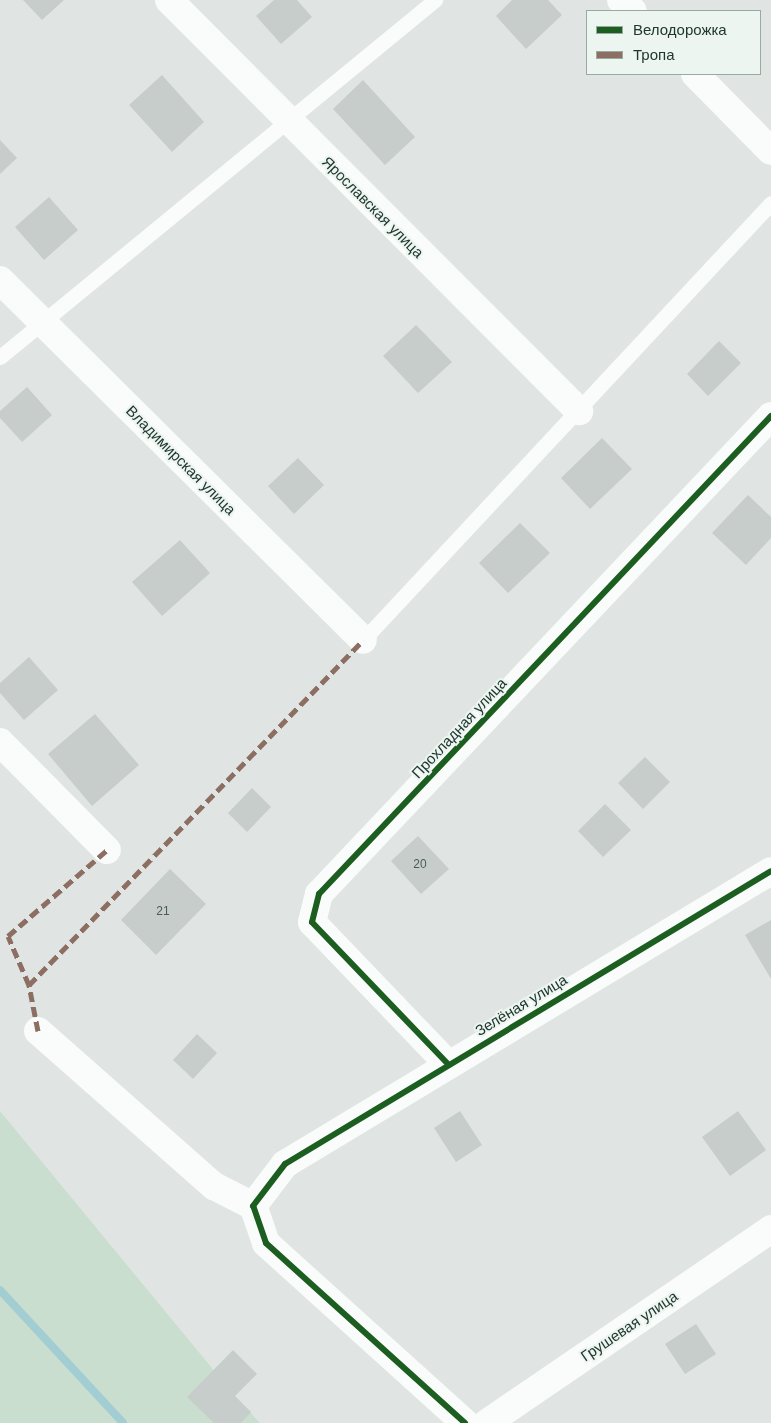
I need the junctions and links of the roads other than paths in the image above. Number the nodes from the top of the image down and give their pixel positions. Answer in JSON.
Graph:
{"nodes":[{"id":1,"x":169,"y":0,"type":"edge"},
{"id":2,"x":435,"y":0,"type":"edge"},
{"id":3,"x":622,"y":0,"type":"edge"},
{"id":4,"x":632,"y":10,"type":"edge"},
{"id":5,"x":696,"y":75,"type":"edge"},
{"id":6,"x":287,"y":121,"type":"junction"},
{"id":7,"x":771,"y":151,"type":"edge"},
{"id":8,"x":771,"y":203,"type":"edge"},
{"id":9,"x":0,"y":280,"type":"edge"},
{"id":10,"x":40,"y":321,"type":"junction"},
{"id":11,"x":0,"y":357,"type":"edge"},
{"id":12,"x":579,"y":411,"type":"junction"},
{"id":13,"x":771,"y":416,"type":"edge"},
{"id":14,"x":363,"y":640,"type":"joint"},
{"id":15,"x":0,"y":742,"type":"edge"},
{"id":16,"x":107,"y":850,"type":"dead end"},
{"id":17,"x":771,"y":871,"type":"edge"},
{"id":18,"x":38,"y":1031,"type":"dead end"},
{"id":19,"x":447,"y":1063,"type":"junction"},
{"id":20,"x":253,"y":1206,"type":"junction"},
{"id":21,"x":771,"y":1229,"type":"edge"},
{"id":22,"x":465,"y":1423,"type":"edge"},
{"id":23,"x":487,"y":1423,"type":"edge"}],
"edges":[{"from":1,"to":6,"type":"street","name":"Ярославская улица"},
{"from":2,"to":6,"type":"lane"},
{"from":3,"to":4,"type":"street"},
{"from":5,"to":7,"type":"street"},
{"from":6,"to":10,"type":"lane"},
{"from":6,"to":12,"type":"street","name":"Ярославская улица"},
{"from":8,"to":12,"type":"lane"},
{"from":9,"to":10,"type":"street","name":"Владимирская улица"},
{"from":10,"to":11,"type":"lane"},
{"from":10,"to":14,"type":"street","name":"Владимирская улица"},
{"from":12,"to":14,"type":"lane"},
{"from":13,"to":19,"type":"street","name":"Прохладная улица"},
{"from":15,"to":16,"type":"street"},
{"from":17,"to":19,"type":"street","name":"Зелёная улица"},
{"from":18,"to":20,"type":"street"},
{"from":19,"to":20,"type":"street","name":"Зелёная улица"},
{"from":20,"to":22,"type":"street"},
{"from":21,"to":23,"type":"street","name":"Грушевая улица"}]}
